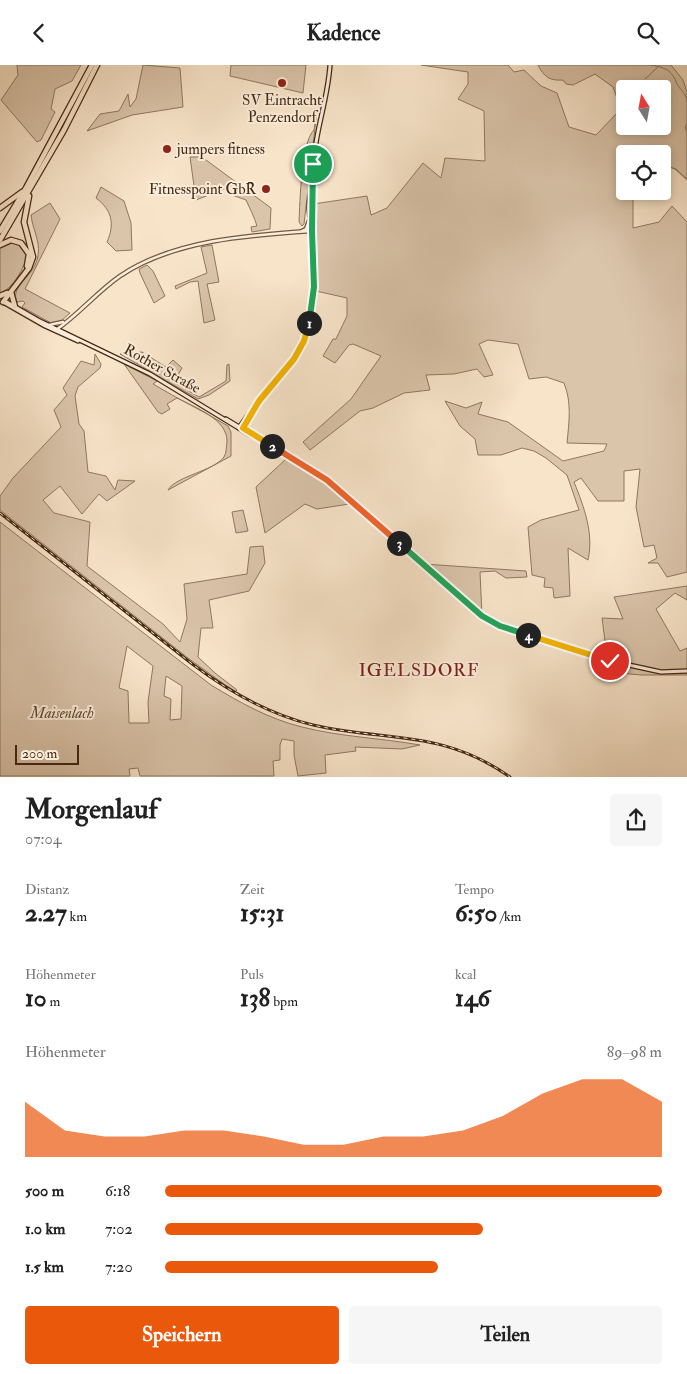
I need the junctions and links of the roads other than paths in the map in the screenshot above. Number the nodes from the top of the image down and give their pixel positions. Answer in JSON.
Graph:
{"nodes":[{"id":1,"x":92,"y":65,"type":"edge"},
{"id":2,"x":97,"y":65,"type":"edge"},
{"id":3,"x":330,"y":65,"type":"edge"},
{"id":4,"x":28,"y":189,"type":"junction"},
{"id":5,"x":311,"y":189,"type":"junction"},
{"id":6,"x":0,"y":208,"type":"edge"},
{"id":7,"x":309,"y":221,"type":"junction"},
{"id":8,"x":0,"y":231,"type":"edge"},
{"id":9,"x":312,"y":231,"type":"junction"},
{"id":10,"x":297,"y":232,"type":"junction"},
{"id":11,"x":0,"y":240,"type":"edge"},
{"id":12,"x":0,"y":245,"type":"edge"},
{"id":13,"x":9,"y":292,"type":"junction"},
{"id":14,"x":0,"y":296,"type":"edge"},
{"id":15,"x":4,"y":301,"type":"junction"},
{"id":16,"x":15,"y":307,"type":"junction"},
{"id":17,"x":69,"y":319,"type":"junction"},
{"id":18,"x":48,"y":325,"type":"junction"},
{"id":19,"x":56,"y":330,"type":"junction"},
{"id":20,"x":241,"y":428,"type":"junction"},
{"id":21,"x":687,"y":671,"type":"edge"}],
"edges":[{"from":1,"to":4,"type":"highway"},
{"from":2,"to":4,"type":"highway"},
{"from":3,"to":5,"type":"main road"},
{"from":4,"to":6,"type":"highway"},
{"from":4,"to":8,"type":"highway"},
{"from":4,"to":11,"type":"highway"},
{"from":4,"to":13,"type":"highway"},
{"from":5,"to":7,"type":"main road"},
{"from":5,"to":9,"type":"main road"},
{"from":7,"to":9,"type":"main road"},
{"from":7,"to":10,"type":"street"},
{"from":9,"to":10,"type":"street"},
{"from":9,"to":20,"type":"main road"},
{"from":10,"to":17,"type":"street"},
{"from":12,"to":13,"type":"highway"},
{"from":13,"to":14,"type":"highway"},
{"from":13,"to":15,"type":"highway"},
{"from":13,"to":16,"type":"highway"},
{"from":15,"to":16,"type":"main road","name":"Rother Straße"},
{"from":15,"to":19,"type":"main road","name":"Rother Straße"},
{"from":16,"to":18,"type":"main road","name":"Rother Straße"},
{"from":17,"to":18,"type":"street"},
{"from":17,"to":19,"type":"street"},
{"from":18,"to":19,"type":"main road","name":"Rother Straße"},
{"from":19,"to":20,"type":"main road","name":"Rother Straße"},
{"from":20,"to":21,"type":"main road","name":"Rother Straße"}]}
